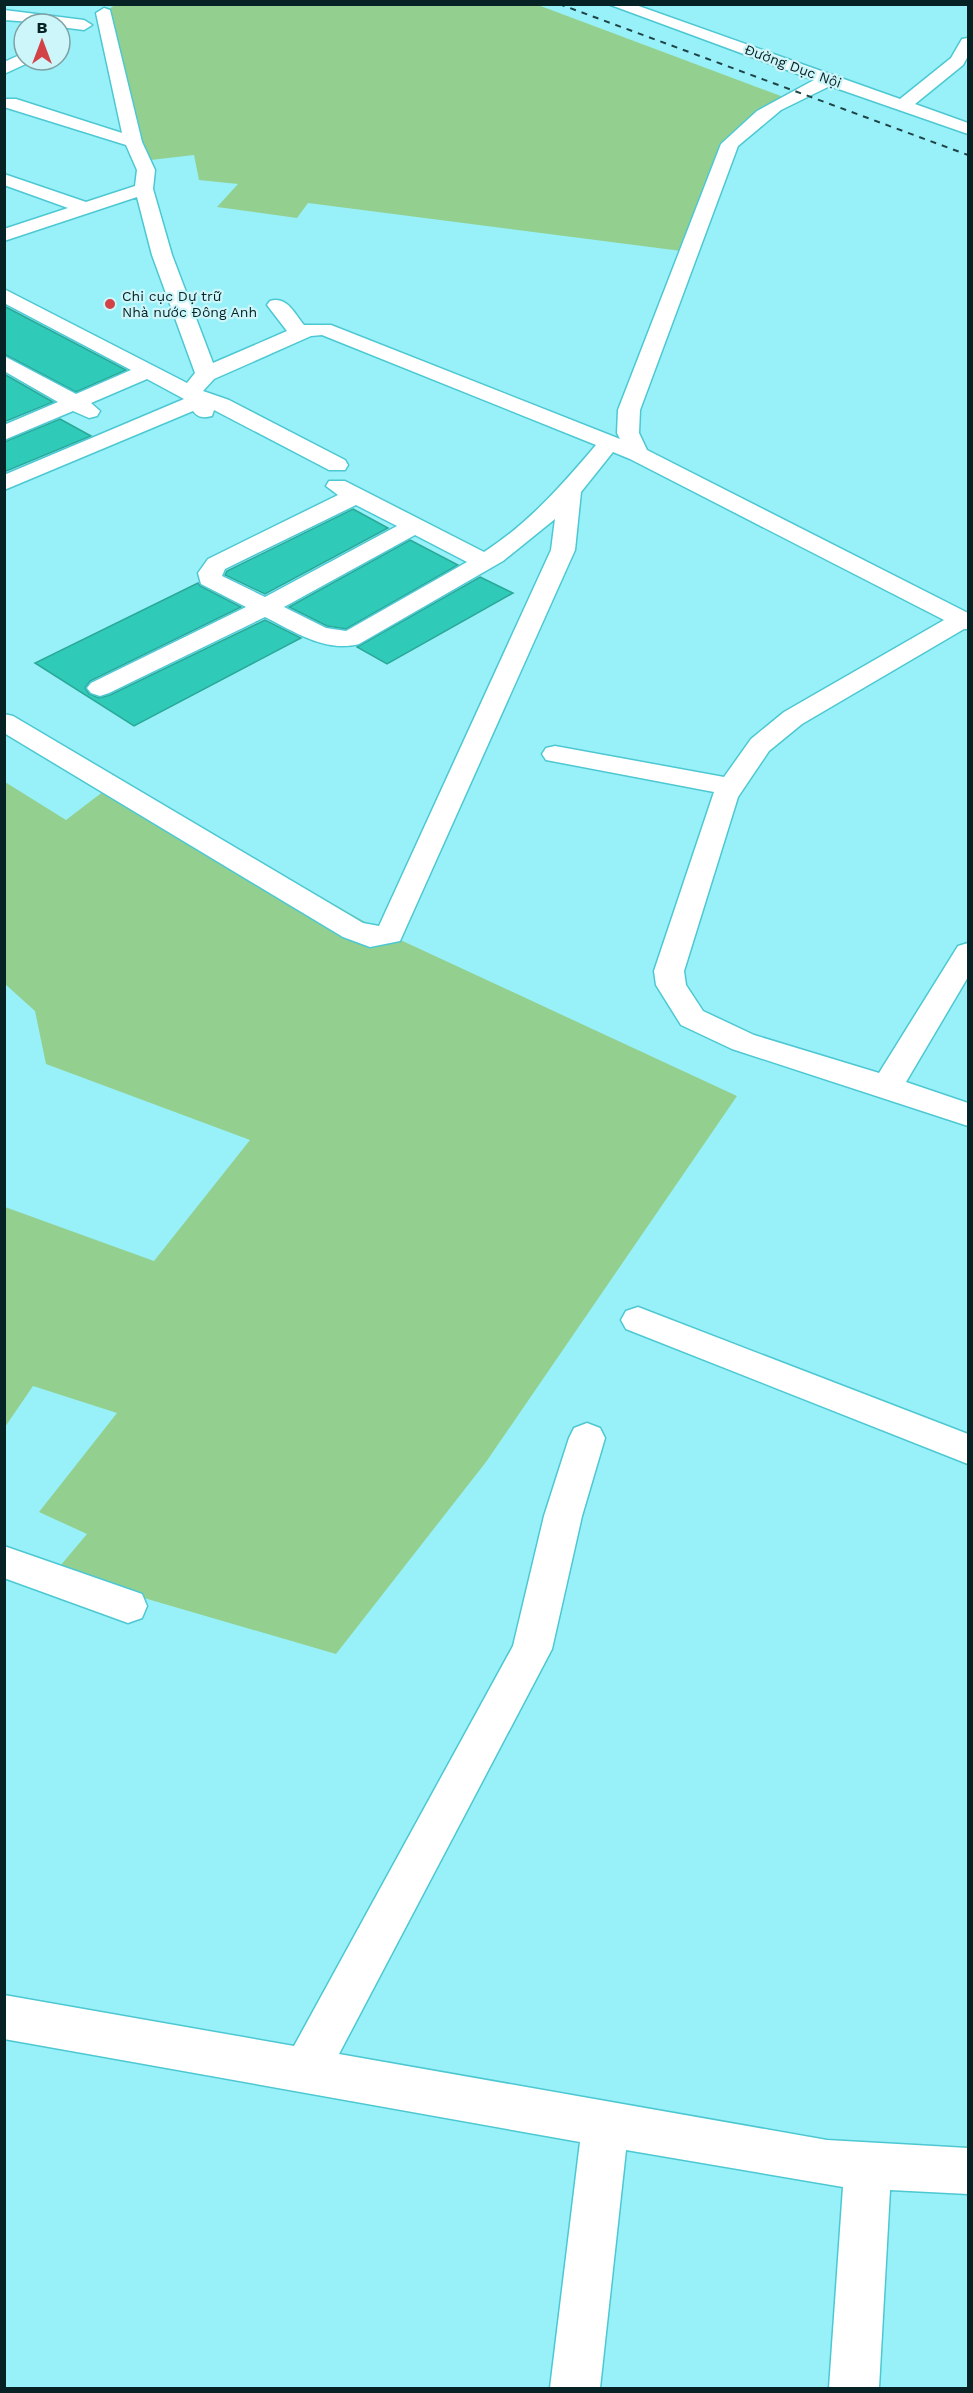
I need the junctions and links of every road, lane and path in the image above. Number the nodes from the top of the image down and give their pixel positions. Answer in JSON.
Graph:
{"nodes":[{"id":1,"x":616,"y":4,"type":"edge"},
{"id":2,"x":110,"y":9,"type":"edge"},
{"id":3,"x":4,"y":15,"type":"edge"},
{"id":4,"x":84,"y":25,"type":"junction"},
{"id":5,"x":72,"y":32,"type":"edge"},
{"id":6,"x":969,"y":43,"type":"edge"},
{"id":7,"x":963,"y":61,"type":"edge"},
{"id":8,"x":828,"y":80,"type":"junction"},
{"id":9,"x":10,"y":103,"type":"dead end"},
{"id":10,"x":902,"y":106,"type":"junction"},
{"id":11,"x":969,"y":129,"type":"edge"},
{"id":12,"x":133,"y":142,"type":"junction"},
{"id":13,"x":4,"y":179,"type":"edge"},
{"id":14,"x":144,"y":189,"type":"junction"},
{"id":15,"x":86,"y":208,"type":"junction"},
{"id":16,"x":4,"y":236,"type":"edge"},
{"id":17,"x":4,"y":295,"type":"edge"},
{"id":18,"x":277,"y":305,"type":"dead end"},
{"id":19,"x":300,"y":333,"type":"junction"},
{"id":20,"x":4,"y":362,"type":"edge"},
{"id":21,"x":148,"y":371,"type":"junction"},
{"id":22,"x":206,"y":374,"type":"junction"},
{"id":23,"x":193,"y":398,"type":"junction"},
{"id":24,"x":75,"y":403,"type":"junction"},
{"id":25,"x":125,"y":431,"type":"junction"},
{"id":26,"x":4,"y":433,"type":"edge"},
{"id":27,"x":608,"y":444,"type":"junction"},
{"id":28,"x":638,"y":454,"type":"junction"},
{"id":29,"x":337,"y":465,"type":"dead end"},
{"id":30,"x":4,"y":483,"type":"edge"},
{"id":31,"x":570,"y":491,"type":"junction"},
{"id":32,"x":355,"y":496,"type":"junction"},
{"id":33,"x":415,"y":526,"type":"junction"},
{"id":34,"x":485,"y":562,"type":"junction"},
{"id":35,"x":265,"y":607,"type":"junction"},
{"id":36,"x":966,"y":620,"type":"edge"},
{"id":37,"x":100,"y":688,"type":"dead end"},
{"id":38,"x":4,"y":722,"type":"edge"},
{"id":39,"x":555,"y":754,"type":"dead end"},
{"id":40,"x":731,"y":786,"type":"junction"},
{"id":41,"x":969,"y":953,"type":"edge"},
{"id":42,"x":887,"y":1087,"type":"junction"},
{"id":43,"x":969,"y":1115,"type":"edge"},
{"id":44,"x":638,"y":1320,"type":"dead end"},
{"id":45,"x":587,"y":1438,"type":"dead end"},
{"id":46,"x":969,"y":1449,"type":"edge"},
{"id":47,"x":4,"y":1562,"type":"edge"},
{"id":48,"x":128,"y":1605,"type":"dead end"},
{"id":49,"x":4,"y":2016,"type":"edge"},
{"id":50,"x":306,"y":2070,"type":"junction"},
{"id":51,"x":606,"y":2123,"type":"junction"},
{"id":52,"x":868,"y":2165,"type":"junction"},
{"id":53,"x":969,"y":2171,"type":"edge"},
{"id":54,"x":575,"y":2388,"type":"edge"},
{"id":55,"x":854,"y":2388,"type":"edge"}],
"edges":[{"from":1,"to":8,"type":"street","name":"Đường Dục Nội"},
{"from":2,"to":4,"type":"street"},
{"from":2,"to":12,"type":"street"},
{"from":3,"to":4,"type":"street"},
{"from":4,"to":5,"type":"street"},
{"from":6,"to":7,"type":"street"},
{"from":7,"to":10,"type":"street"},
{"from":8,"to":10,"type":"street","name":"Đường Dục Nội"},
{"from":8,"to":28,"type":"street"},
{"from":9,"to":12,"type":"street"},
{"from":10,"to":11,"type":"street","name":"Đường Dục Nội"},
{"from":12,"to":14,"type":"street"},
{"from":13,"to":15,"type":"street"},
{"from":14,"to":15,"type":"street"},
{"from":14,"to":22,"type":"street"},
{"from":15,"to":16,"type":"street"},
{"from":17,"to":21,"type":"street"},
{"from":18,"to":19,"type":"street"},
{"from":19,"to":22,"type":"street"},
{"from":19,"to":27,"type":"street"},
{"from":20,"to":24,"type":"street"},
{"from":21,"to":23,"type":"street"},
{"from":21,"to":24,"type":"street"},
{"from":22,"to":23,"type":"street"},
{"from":23,"to":25,"type":"street"},
{"from":23,"to":29,"type":"street"},
{"from":23,"to":32,"type":"street"},
{"from":24,"to":25,"type":"street"},
{"from":24,"to":26,"type":"street"},
{"from":25,"to":30,"type":"street"},
{"from":27,"to":28,"type":"street"},
{"from":27,"to":31,"type":"street"},
{"from":28,"to":36,"type":"street"},
{"from":31,"to":34,"type":"street"},
{"from":31,"to":38,"type":"street"},
{"from":32,"to":33,"type":"street"},
{"from":32,"to":35,"type":"street"},
{"from":33,"to":34,"type":"street"},
{"from":33,"to":35,"type":"street"},
{"from":34,"to":35,"type":"street"},
{"from":35,"to":37,"type":"street"},
{"from":36,"to":40,"type":"street"},
{"from":39,"to":40,"type":"street"},
{"from":40,"to":42,"type":"street"},
{"from":41,"to":42,"type":"street"},
{"from":42,"to":43,"type":"street"},
{"from":44,"to":46,"type":"street"},
{"from":45,"to":50,"type":"street"},
{"from":47,"to":48,"type":"street"},
{"from":49,"to":50,"type":"street"},
{"from":50,"to":51,"type":"street"},
{"from":51,"to":52,"type":"street"},
{"from":51,"to":54,"type":"street"},
{"from":52,"to":53,"type":"street"},
{"from":52,"to":55,"type":"street"}]}
